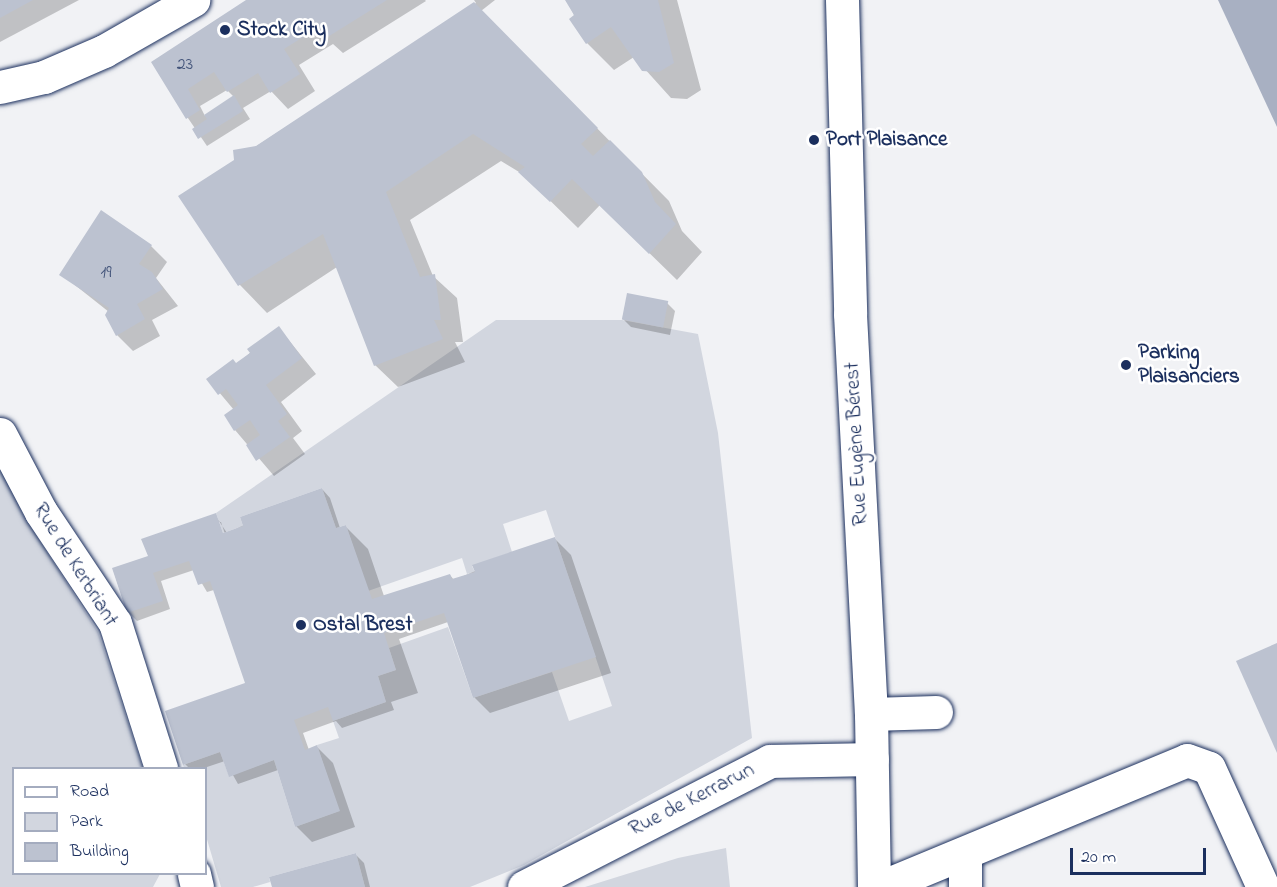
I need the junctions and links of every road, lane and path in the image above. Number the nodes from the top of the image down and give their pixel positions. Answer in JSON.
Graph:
{"nodes":[{"id":1,"x":194,"y":0,"type":"edge"},
{"id":2,"x":842,"y":0,"type":"edge"},
{"id":3,"x":0,"y":87,"type":"edge"},
{"id":4,"x":0,"y":434,"type":"edge"},
{"id":5,"x":936,"y":712,"type":"dead end"},
{"id":6,"x":871,"y":714,"type":"junction"},
{"id":7,"x":872,"y":759,"type":"junction"},
{"id":8,"x":161,"y":767,"type":"edge"},
{"id":9,"x":965,"y":854,"type":"junction"},
{"id":10,"x":524,"y":887,"type":"edge"},
{"id":11,"x":874,"y":887,"type":"edge"},
{"id":12,"x":881,"y":887,"type":"edge"},
{"id":13,"x":965,"y":887,"type":"edge"},
{"id":14,"x":1263,"y":887,"type":"edge"}],
"edges":[{"from":1,"to":3,"type":"street"},
{"from":2,"to":6,"type":"street","name":"Rue Eugène Bérest"},
{"from":4,"to":8,"type":"street","name":"Rue de Kerbriant"},
{"from":5,"to":6,"type":"street"},
{"from":6,"to":7,"type":"street","name":"Rue Eugène Bérest"},
{"from":7,"to":10,"type":"street","name":"Rue de Kerrarun"},
{"from":7,"to":11,"type":"street","name":"Rue Eugène Bérest"},
{"from":9,"to":12,"type":"street"},
{"from":9,"to":13,"type":"street"},
{"from":9,"to":14,"type":"street"}]}
